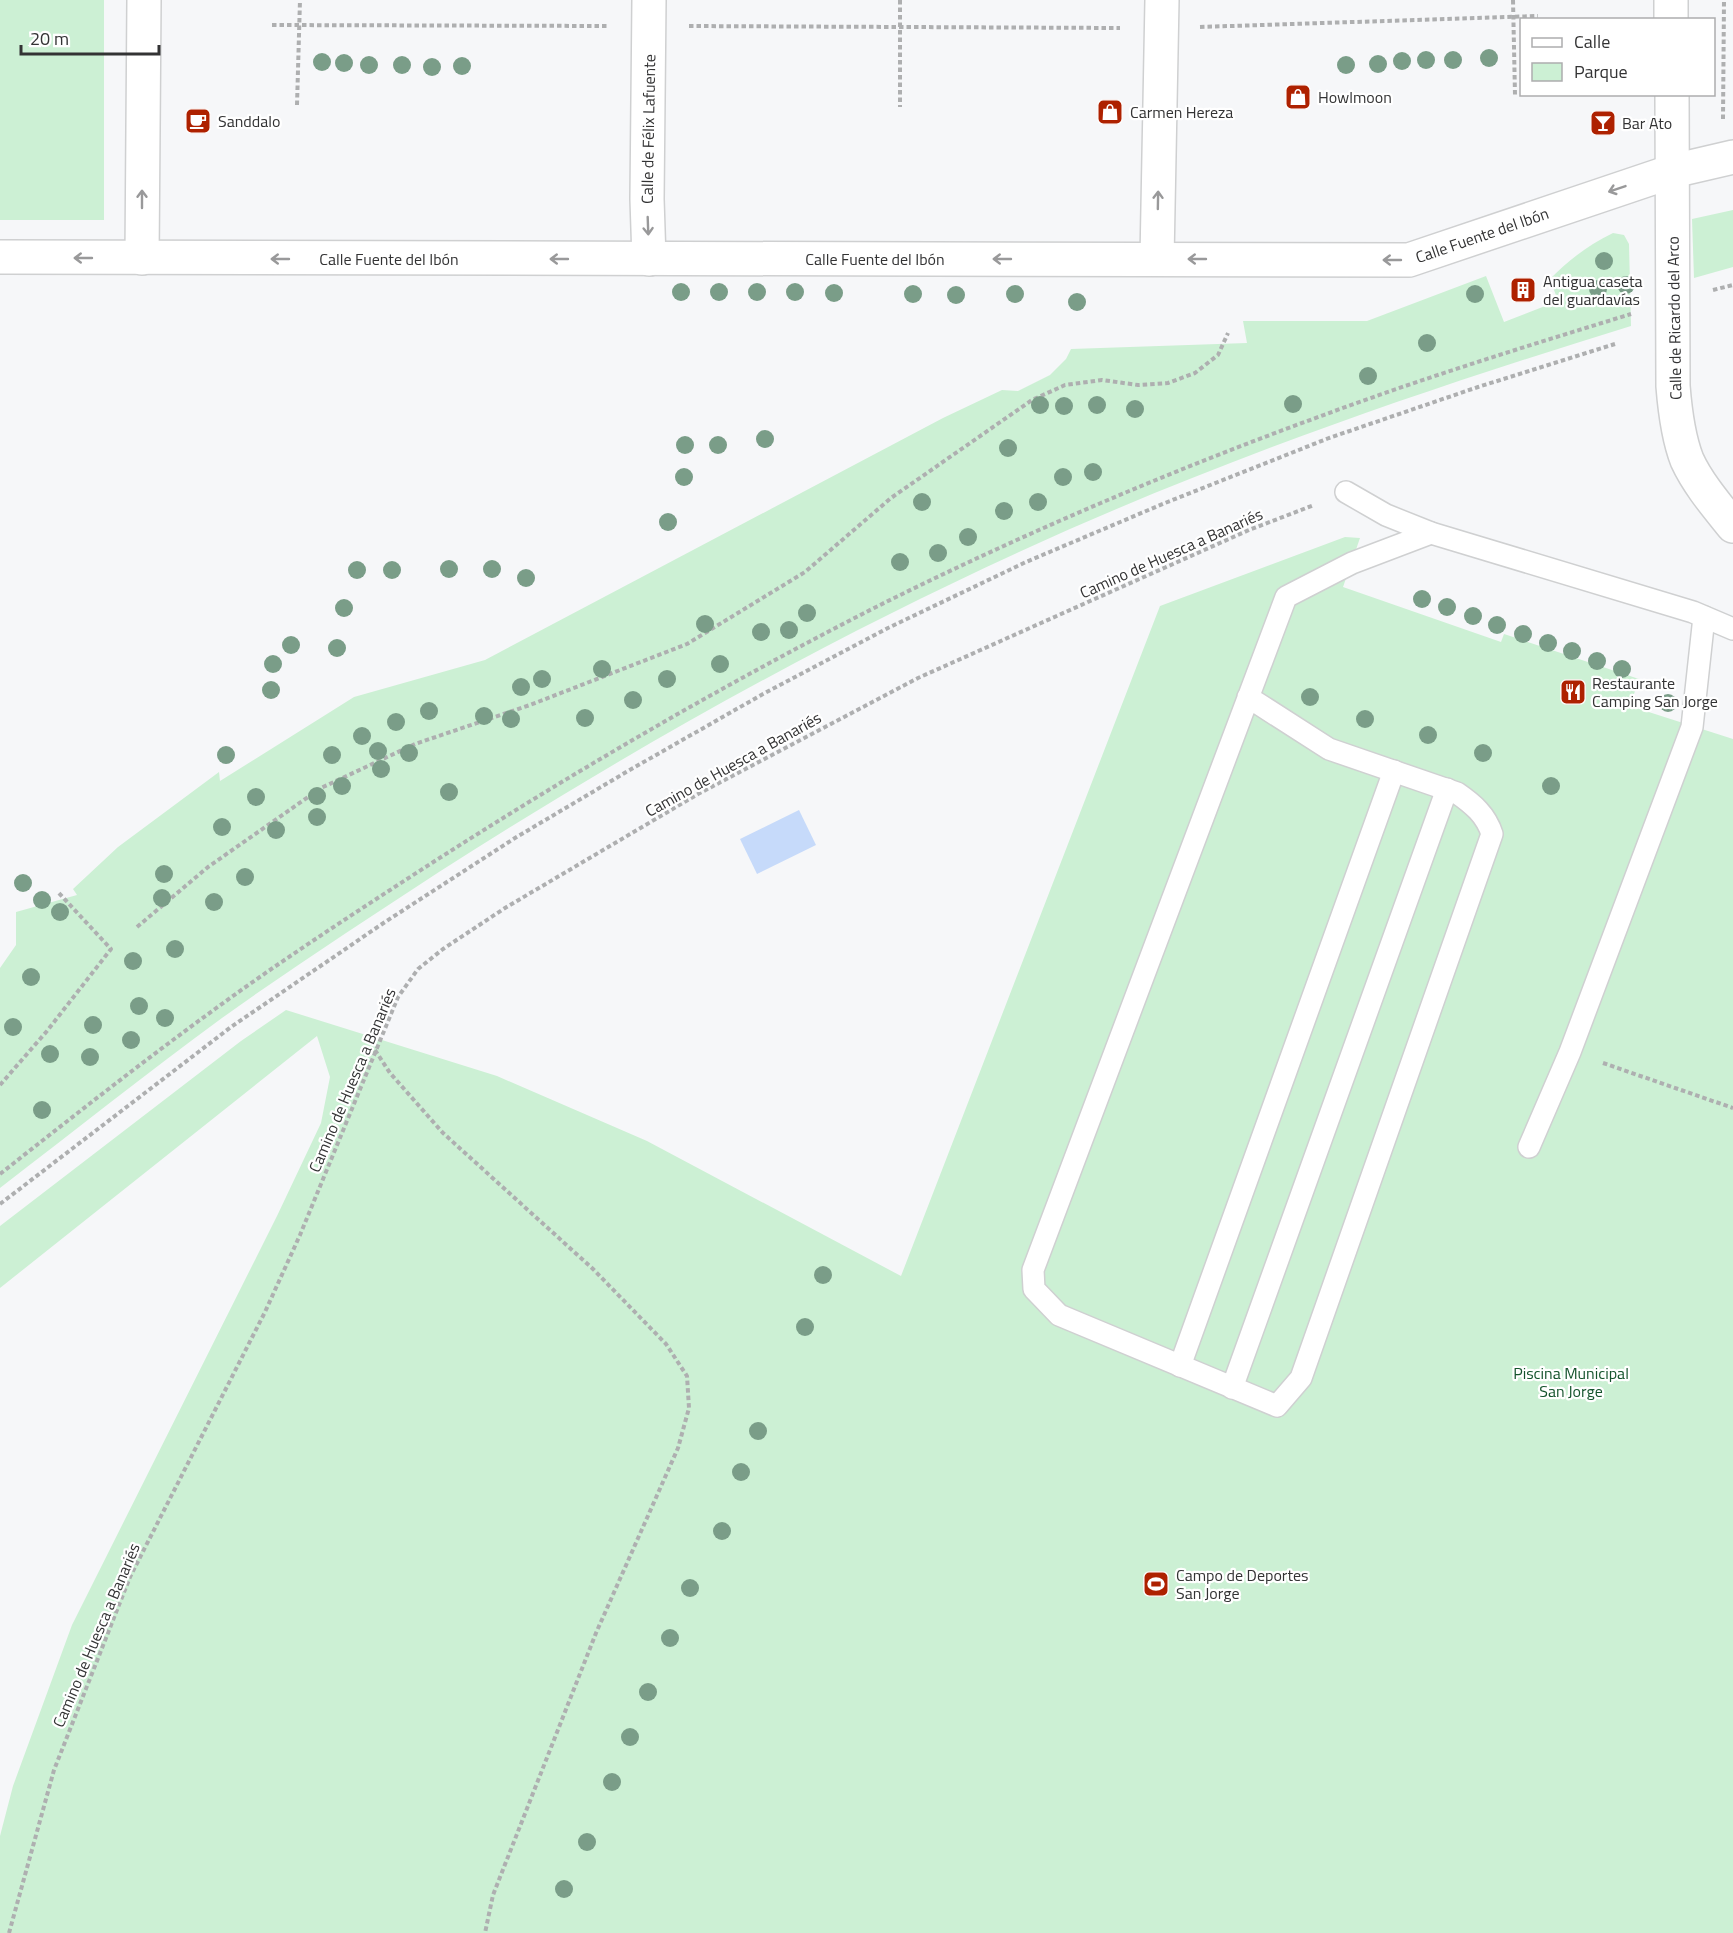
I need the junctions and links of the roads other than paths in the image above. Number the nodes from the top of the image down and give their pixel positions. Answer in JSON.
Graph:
{"nodes":[{"id":1,"x":144,"y":0,"type":"edge"},
{"id":2,"x":650,"y":0,"type":"edge"},
{"id":3,"x":1162,"y":0,"type":"edge"},
{"id":4,"x":1671,"y":0,"type":"edge"},
{"id":5,"x":1671,"y":18,"type":"edge"},
{"id":6,"x":1672,"y":96,"type":"edge"},
{"id":7,"x":1733,"y":157,"type":"edge"},
{"id":8,"x":1673,"y":171,"type":"junction"},
{"id":9,"x":0,"y":257,"type":"edge"},
{"id":10,"x":142,"y":258,"type":"junction"},
{"id":11,"x":649,"y":259,"type":"junction"},
{"id":12,"x":1157,"y":259,"type":"junction"},
{"id":13,"x":1346,"y":492,"type":"road end"},
{"id":14,"x":1733,"y":526,"type":"edge"},
{"id":15,"x":1431,"y":533,"type":"junction"},
{"id":16,"x":1704,"y":617,"type":"junction"},
{"id":17,"x":1733,"y":629,"type":"edge"},
{"id":18,"x":1248,"y":697,"type":"junction"},
{"id":19,"x":1394,"y":771,"type":"junction"},
{"id":20,"x":1446,"y":789,"type":"junction"},
{"id":21,"x":1529,"y":1147,"type":"dead end"},
{"id":22,"x":1180,"y":1366,"type":"junction"},
{"id":23,"x":1232,"y":1388,"type":"junction"}],
"edges":[{"from":10,"to":1,"type":"street","one_way":true},
{"from":2,"to":11,"type":"street","name":"Calle de Félix Lafuente","one_way":true},
{"from":12,"to":3,"type":"street","one_way":true},
{"from":4,"to":5,"type":"street"},
{"from":6,"to":8,"type":"street","name":"Calle de Ricardo del Arco"},
{"from":7,"to":8,"type":"street","name":"Calle Fuente del Ibón"},
{"from":8,"to":12,"type":"street","name":"Calle Fuente del Ibón","one_way":true},
{"from":8,"to":14,"type":"street","name":"Calle de Ricardo del Arco"},
{"from":10,"to":9,"type":"street","name":"Calle Fuente del Ibón","one_way":true},
{"from":11,"to":10,"type":"street","name":"Calle Fuente del Ibón","one_way":true},
{"from":12,"to":11,"type":"street","name":"Calle Fuente del Ibón","one_way":true},
{"from":13,"to":15,"type":"lane"},
{"from":15,"to":16,"type":"lane"},
{"from":15,"to":18,"type":"lane"},
{"from":16,"to":17,"type":"lane"},
{"from":16,"to":21,"type":"lane"},
{"from":18,"to":19,"type":"lane"},
{"from":18,"to":22,"type":"lane"},
{"from":19,"to":20,"type":"lane"},
{"from":19,"to":22,"type":"lane"},
{"from":20,"to":23,"type":"lane"},
{"from":20,"to":23,"type":"lane"},
{"from":22,"to":23,"type":"lane"}]}
